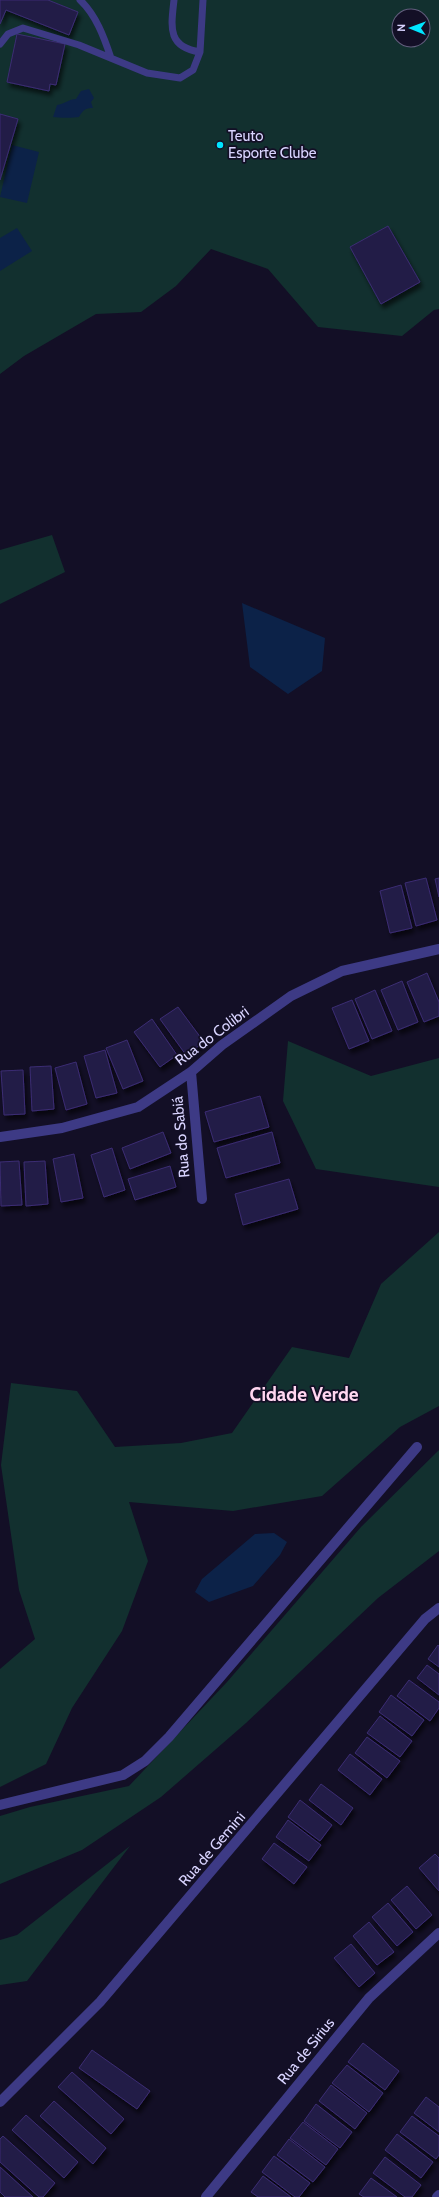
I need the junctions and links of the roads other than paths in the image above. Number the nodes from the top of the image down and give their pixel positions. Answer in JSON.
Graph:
{"nodes":[{"id":1,"x":80,"y":0,"type":"edge"},
{"id":2,"x":174,"y":0,"type":"edge"},
{"id":3,"x":203,"y":0,"type":"edge"},
{"id":4,"x":0,"y":44,"type":"edge"},
{"id":5,"x":200,"y":52,"type":"junction"},
{"id":6,"x":111,"y":58,"type":"junction"},
{"id":7,"x":439,"y":949,"type":"edge"},
{"id":8,"x":191,"y":1072,"type":"junction"},
{"id":9,"x":0,"y":1137,"type":"edge"},
{"id":10,"x":202,"y":1199,"type":"dead end"},
{"id":11,"x":417,"y":1448,"type":"dead end"},
{"id":12,"x":439,"y":1608,"type":"edge"},
{"id":13,"x":0,"y":1805,"type":"edge"},
{"id":14,"x":439,"y":1933,"type":"edge"},
{"id":15,"x":0,"y":2102,"type":"edge"},
{"id":16,"x":206,"y":2197,"type":"edge"}],
"edges":[{"from":1,"to":6,"type":"lane"},
{"from":2,"to":5,"type":"lane"},
{"from":3,"to":5,"type":"lane"},
{"from":4,"to":6,"type":"lane"},
{"from":5,"to":6,"type":"lane"},
{"from":7,"to":8,"type":"street","name":"Rua do Colibri"},
{"from":8,"to":9,"type":"street","name":"Rua do Colibri"},
{"from":8,"to":10,"type":"street","name":"Rua do Sabiá"},
{"from":11,"to":13,"type":"street"},
{"from":12,"to":15,"type":"street","name":"Rua de Gemini"},
{"from":14,"to":16,"type":"street","name":"Rua de Sirius"}]}
